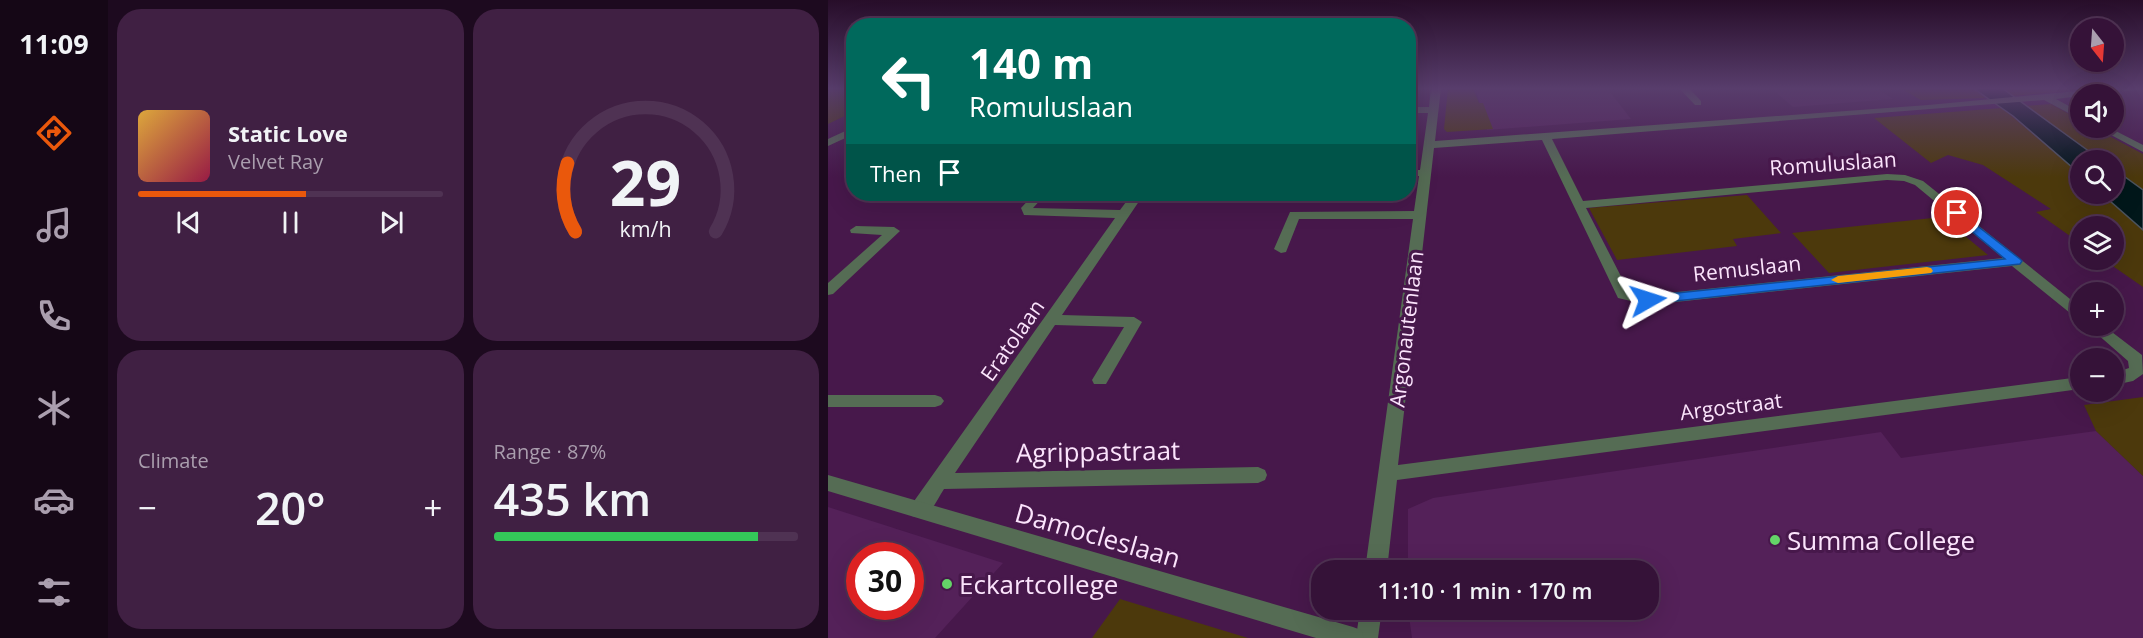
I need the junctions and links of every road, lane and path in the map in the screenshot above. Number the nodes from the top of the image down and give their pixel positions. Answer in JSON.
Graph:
{"nodes":[{"id":1,"x":1433,"y":118,"type":"edge"},
{"id":2,"x":1782,"y":118,"type":"edge"},
{"id":3,"x":846,"y":134,"type":"edge"},
{"id":4,"x":1545,"y":136,"type":"junction"},
{"id":5,"x":2122,"y":138,"type":"edge"},
{"id":6,"x":828,"y":143,"type":"edge"},
{"id":7,"x":1429,"y":145,"type":"junction"},
{"id":8,"x":2143,"y":149,"type":"edge"},
{"id":9,"x":1416,"y":173,"type":"edge"},
{"id":10,"x":1425,"y":173,"type":"junction"},
{"id":11,"x":1034,"y":201,"type":"edge"},
{"id":12,"x":1133,"y":201,"type":"edge"},
{"id":13,"x":1579,"y":205,"type":"junction"},
{"id":14,"x":1124,"y":214,"type":"junction"},
{"id":15,"x":1420,"y":215,"type":"junction"},
{"id":16,"x":856,"y":230,"type":"dead end"},
{"id":17,"x":1281,"y":249,"type":"dead end"},
{"id":18,"x":2016,"y":261,"type":"junction"},
{"id":19,"x":828,"y":291,"type":"edge"},
{"id":20,"x":2070,"y":306,"type":"edge"},
{"id":21,"x":1050,"y":320,"type":"junction"},
{"id":22,"x":2107,"y":336,"type":"edge"},
{"id":23,"x":2122,"y":348,"type":"edge"},
{"id":24,"x":2124,"y":349,"type":"edge"},
{"id":25,"x":2124,"y":377,"type":"edge"},
{"id":26,"x":1100,"y":380,"type":"dead end"},
{"id":27,"x":2070,"y":384,"type":"edge"},
{"id":28,"x":828,"y":401,"type":"edge"},
{"id":29,"x":935,"y":401,"type":"dead end"},
{"id":30,"x":1388,"y":474,"type":"junction"},
{"id":31,"x":1258,"y":475,"type":"dead end"},
{"id":32,"x":939,"y":481,"type":"junction"},
{"id":33,"x":828,"y":483,"type":"edge"},
{"id":34,"x":919,"y":510,"type":"junction"},
{"id":35,"x":1377,"y":560,"type":"edge"},
{"id":36,"x":1369,"y":620,"type":"edge"},
{"id":37,"x":1353,"y":638,"type":"edge"},
{"id":38,"x":1367,"y":638,"type":"edge"}],
"edges":[{"from":1,"to":7,"type":"street","name":"Argonautenlaan"},
{"from":2,"to":4,"type":"street"},
{"from":3,"to":6,"type":"street"},
{"from":4,"to":7,"type":"street"},
{"from":4,"to":13,"type":"street","name":"Remuslaan"},
{"from":5,"to":8,"type":"street"},
{"from":7,"to":10,"type":"street","name":"Argonautenlaan"},
{"from":9,"to":10,"type":"street"},
{"from":10,"to":15,"type":"street","name":"Argonautenlaan"},
{"from":11,"to":14,"type":"street"},
{"from":12,"to":14,"type":"street","name":"Eratolaan"},
{"from":13,"to":18,"type":"street","name":"Romuluslaan"},
{"from":13,"to":18,"type":"street","name":"Remuslaan"},
{"from":14,"to":21,"type":"street","name":"Eratolaan"},
{"from":15,"to":17,"type":"street"},
{"from":15,"to":30,"type":"street","name":"Argonautenlaan"},
{"from":16,"to":19,"type":"street"},
{"from":18,"to":20,"type":"street","name":"Romuluslaan"},
{"from":21,"to":26,"type":"street"},
{"from":21,"to":32,"type":"street","name":"Eratolaan"},
{"from":22,"to":23,"type":"street"},
{"from":24,"to":25,"type":"street"},
{"from":27,"to":30,"type":"street","name":"Argostraat"},
{"from":28,"to":29,"type":"street"},
{"from":30,"to":35,"type":"street","name":"Argonautenlaan"},
{"from":31,"to":32,"type":"street","name":"Agrippastraat"},
{"from":32,"to":34,"type":"street","name":"Eratolaan"},
{"from":33,"to":34,"type":"street","name":"Damocleslaan"},
{"from":34,"to":37,"type":"street","name":"Damocleslaan"},
{"from":36,"to":38,"type":"street"}]}
